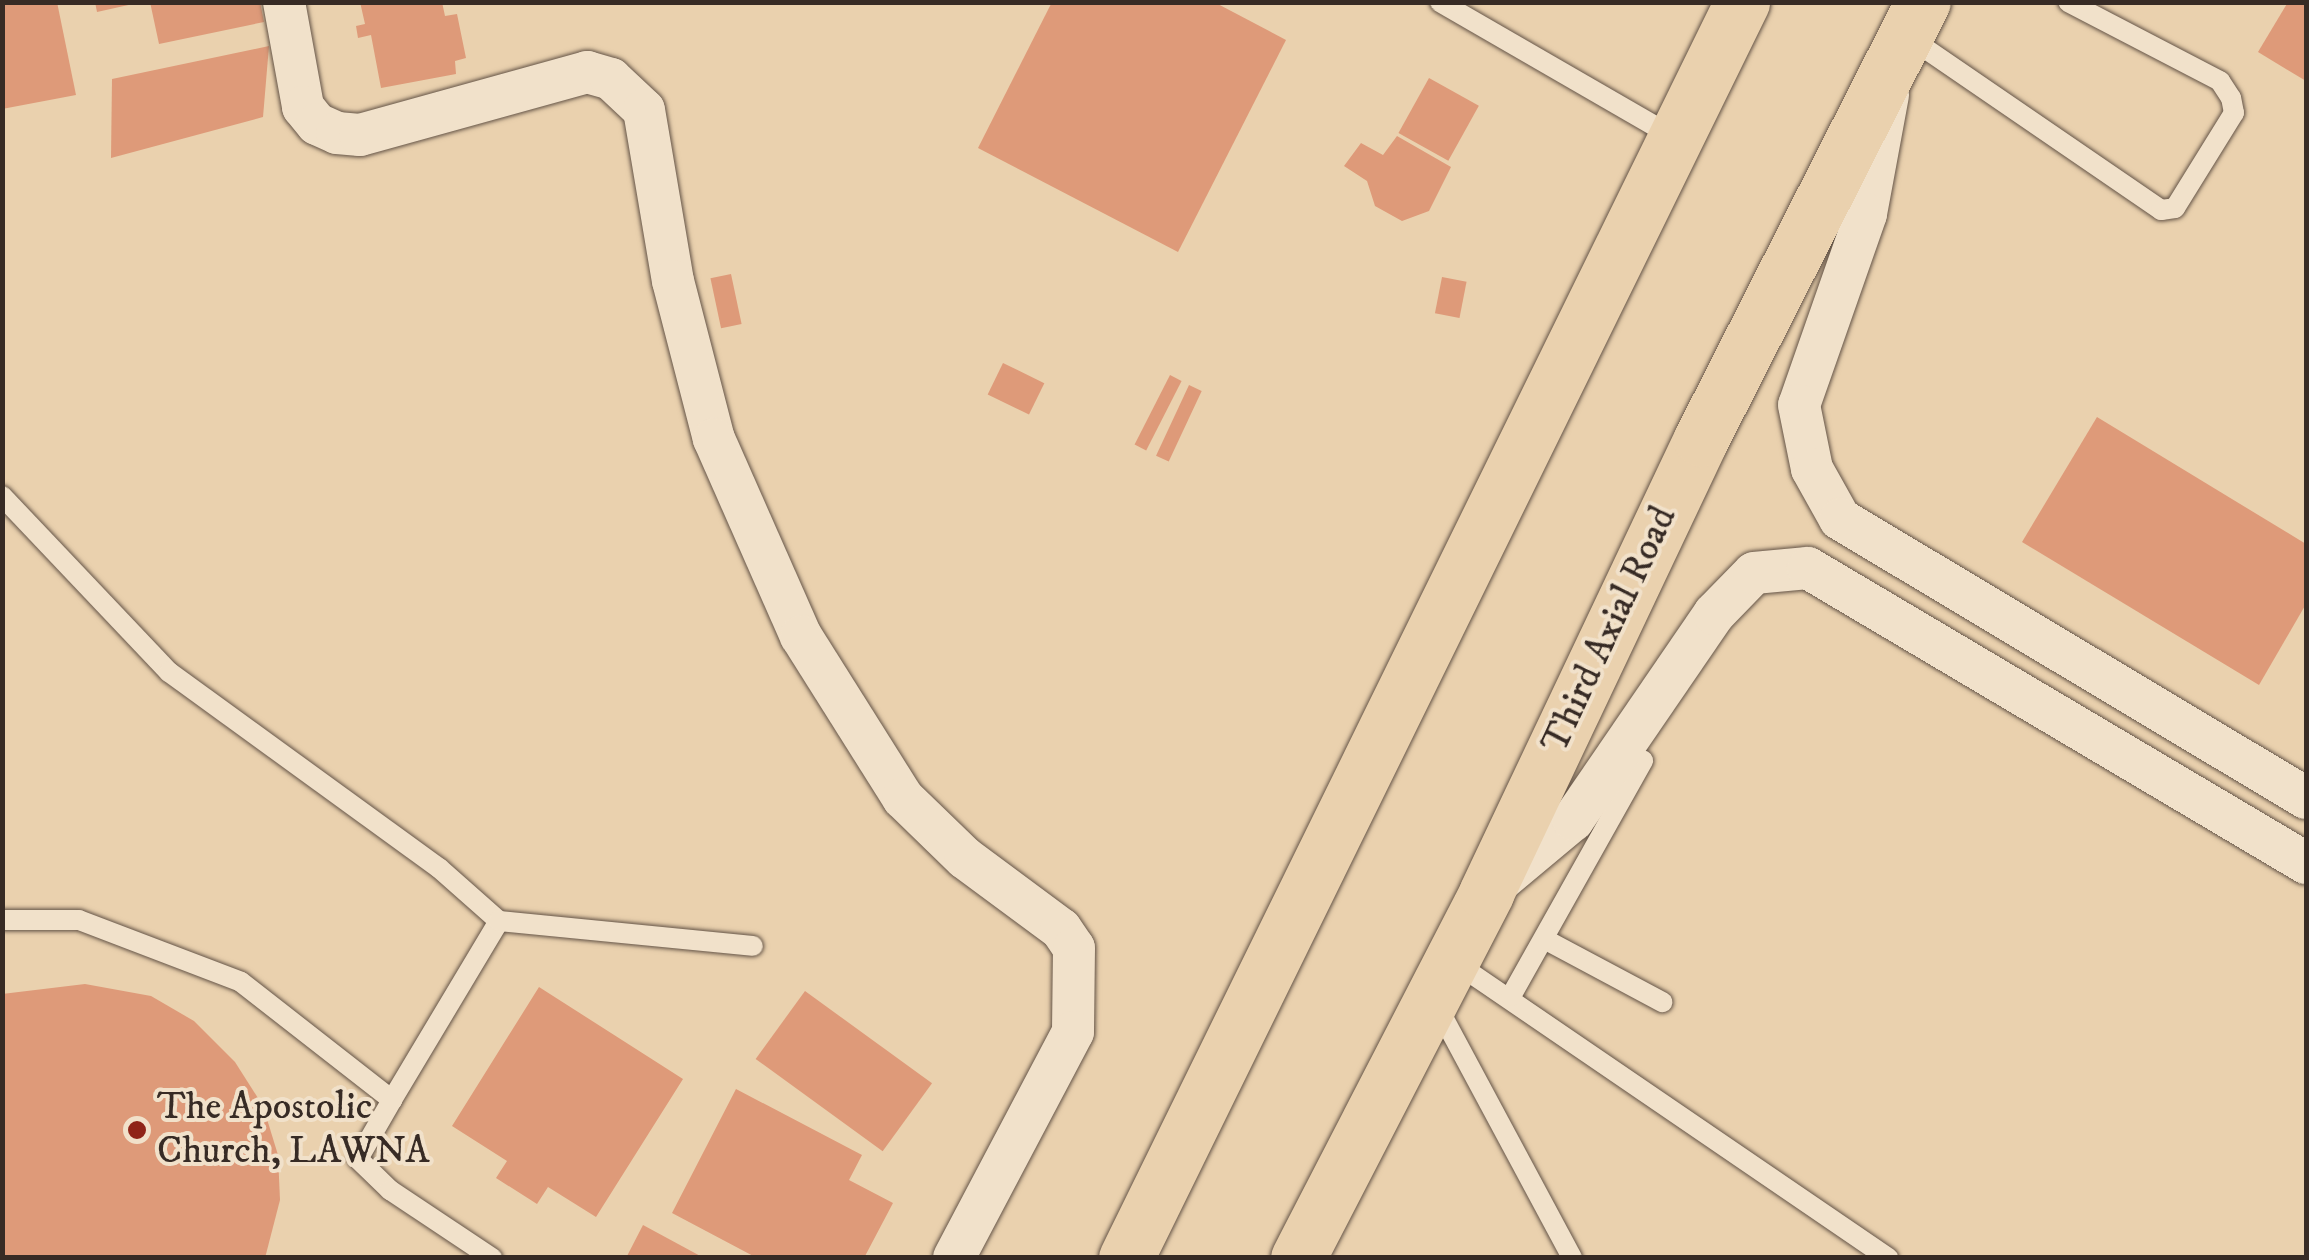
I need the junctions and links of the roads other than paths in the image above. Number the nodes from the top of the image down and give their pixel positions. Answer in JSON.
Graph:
{"nodes":[{"id":1,"x":284,"y":2,"type":"edge"},
{"id":2,"x":1440,"y":2,"type":"edge"},
{"id":3,"x":1742,"y":2,"type":"edge"},
{"id":4,"x":2068,"y":2,"type":"edge"},
{"id":5,"x":1907,"y":32,"type":"edge"},
{"id":6,"x":1676,"y":138,"type":"junction"},
{"id":7,"x":2,"y":496,"type":"edge"},
{"id":8,"x":1642,"y":762,"type":"dead end"},
{"id":9,"x":2303,"y":789,"type":"edge"},
{"id":10,"x":2293,"y":856,"type":"edge"},
{"id":11,"x":1486,"y":893,"type":"junction"},
{"id":12,"x":2,"y":920,"type":"edge"},
{"id":13,"x":499,"y":921,"type":"junction"},
{"id":14,"x":1546,"y":940,"type":"junction"},
{"id":15,"x":753,"y":946,"type":"dead end"},
{"id":16,"x":1442,"y":978,"type":"junction"},
{"id":17,"x":1511,"y":996,"type":"junction"},
{"id":18,"x":1662,"y":1002,"type":"dead end"},
{"id":19,"x":392,"y":1100,"type":"junction"},
{"id":20,"x":492,"y":1258,"type":"edge"},
{"id":21,"x":954,"y":1258,"type":"edge"},
{"id":22,"x":1126,"y":1258,"type":"edge"},
{"id":23,"x":1298,"y":1258,"type":"edge"},
{"id":24,"x":1572,"y":1258,"type":"edge"},
{"id":25,"x":1888,"y":1258,"type":"edge"}],
"edges":[{"from":1,"to":21,"type":"street"},
{"from":2,"to":6,"type":"lane"},
{"from":3,"to":6,"type":"highway"},
{"from":4,"to":5,"type":"lane"},
{"from":5,"to":9,"type":"street"},
{"from":5,"to":11,"type":"highway","name":"Third Axial Road"},
{"from":6,"to":22,"type":"highway"},
{"from":7,"to":13,"type":"lane"},
{"from":8,"to":14,"type":"lane"},
{"from":9,"to":10,"type":"street"},
{"from":10,"to":11,"type":"street"},
{"from":11,"to":16,"type":"highway","name":"Third Axial Road"},
{"from":12,"to":19,"type":"lane"},
{"from":13,"to":15,"type":"lane"},
{"from":13,"to":19,"type":"lane"},
{"from":14,"to":17,"type":"lane"},
{"from":14,"to":18,"type":"lane"},
{"from":16,"to":17,"type":"lane"},
{"from":16,"to":23,"type":"highway","name":"Third Axial Road"},
{"from":16,"to":24,"type":"lane"},
{"from":17,"to":25,"type":"lane"},
{"from":19,"to":20,"type":"lane"}]}
